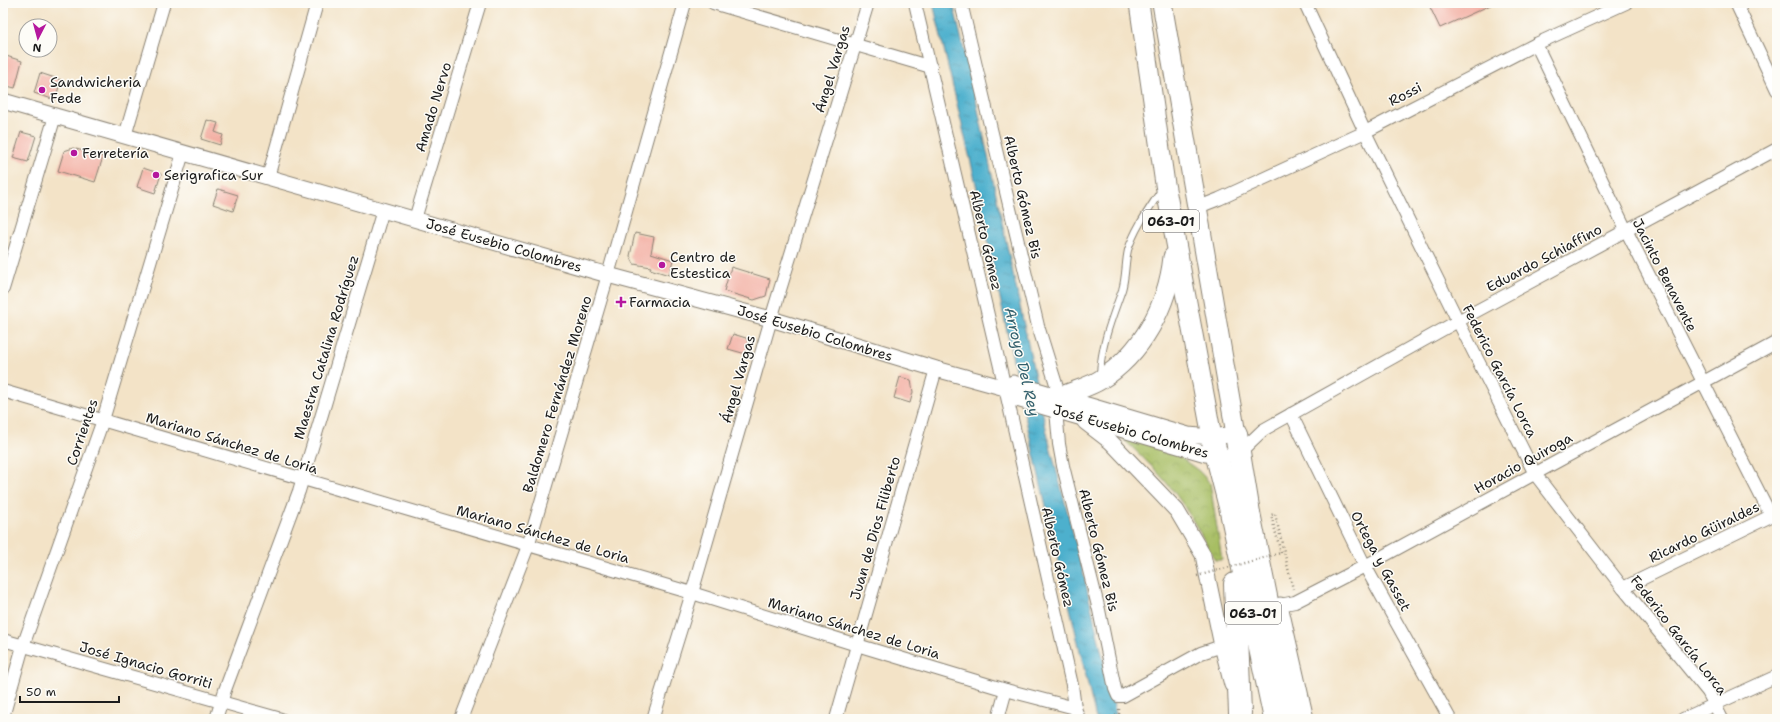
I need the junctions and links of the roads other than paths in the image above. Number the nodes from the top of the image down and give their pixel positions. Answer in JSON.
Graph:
{"nodes":[{"id":1,"x":164,"y":3,"type":"edge"},
{"id":2,"x":317,"y":3,"type":"edge"},
{"id":3,"x":480,"y":3,"type":"edge"},
{"id":4,"x":685,"y":3,"type":"edge"},
{"id":5,"x":713,"y":3,"type":"edge"},
{"id":6,"x":868,"y":3,"type":"edge"},
{"id":7,"x":915,"y":3,"type":"edge"},
{"id":8,"x":961,"y":3,"type":"edge"},
{"id":9,"x":1140,"y":3,"type":"edge"},
{"id":10,"x":1162,"y":3,"type":"edge"},
{"id":11,"x":1171,"y":3,"type":"edge"},
{"id":12,"x":1304,"y":3,"type":"edge"},
{"id":13,"x":1626,"y":3,"type":"edge"},
{"id":14,"x":1736,"y":3,"type":"edge"},
{"id":15,"x":855,"y":44,"type":"junction"},
{"id":16,"x":1536,"y":44,"type":"junction"},
{"id":17,"x":931,"y":67,"type":"junction"},
{"id":18,"x":1173,"y":68,"type":"junction"},
{"id":19,"x":1777,"y":90,"type":"edge"},
{"id":20,"x":3,"y":101,"type":"edge"},
{"id":21,"x":55,"y":116,"type":"junction"},
{"id":22,"x":1365,"y":132,"type":"junction"},
{"id":23,"x":125,"y":136,"type":"junction"},
{"id":24,"x":1777,"y":149,"type":"edge"},
{"id":25,"x":183,"y":153,"type":"junction"},
{"id":26,"x":268,"y":177,"type":"junction"},
{"id":27,"x":1165,"y":184,"type":"junction"},
{"id":28,"x":1196,"y":208,"type":"junction"},
{"id":29,"x":383,"y":210,"type":"junction"},
{"id":30,"x":415,"y":219,"type":"junction"},
{"id":31,"x":1626,"y":230,"type":"junction"},
{"id":32,"x":1174,"y":239,"type":"junction"},
{"id":33,"x":608,"y":275,"type":"junction"},
{"id":34,"x":3,"y":289,"type":"edge"},
{"id":35,"x":771,"y":319,"type":"junction"},
{"id":36,"x":1458,"y":321,"type":"junction"},
{"id":37,"x":1777,"y":342,"type":"edge"},
{"id":38,"x":936,"y":369,"type":"junction"},
{"id":39,"x":1099,"y":381,"type":"junction"},
{"id":40,"x":1702,"y":382,"type":"junction"},
{"id":41,"x":1009,"y":385,"type":"junction"},
{"id":42,"x":3,"y":391,"type":"edge"},
{"id":43,"x":1052,"y":401,"type":"junction"},
{"id":44,"x":1291,"y":414,"type":"junction"},
{"id":45,"x":1078,"y":417,"type":"junction"},
{"id":46,"x":102,"y":420,"type":"junction"},
{"id":47,"x":1263,"y":430,"type":"junction"},
{"id":48,"x":1226,"y":445,"type":"junction"},
{"id":49,"x":1535,"y":474,"type":"junction"},
{"id":50,"x":303,"y":480,"type":"junction"},
{"id":51,"x":1239,"y":510,"type":"junction"},
{"id":52,"x":1774,"y":515,"type":"edge"},
{"id":53,"x":528,"y":546,"type":"junction"},
{"id":54,"x":1365,"y":566,"type":"junction"},
{"id":55,"x":1623,"y":588,"type":"junction"},
{"id":56,"x":692,"y":592,"type":"junction"},
{"id":57,"x":1288,"y":604,"type":"junction"},
{"id":58,"x":3,"y":640,"type":"edge"},
{"id":59,"x":857,"y":645,"type":"junction"},
{"id":60,"x":24,"y":646,"type":"junction"},
{"id":61,"x":1222,"y":646,"type":"junction"},
{"id":62,"x":1777,"y":676,"type":"edge"},
{"id":63,"x":1006,"y":690,"type":"junction"},
{"id":64,"x":220,"y":702,"type":"junction"},
{"id":65,"x":1715,"y":704,"type":"junction"},
{"id":66,"x":1077,"y":713,"type":"edge"},
{"id":67,"x":1241,"y":716,"type":"edge"},
{"id":68,"x":3,"y":717,"type":"edge"},
{"id":69,"x":216,"y":719,"type":"edge"},
{"id":70,"x":281,"y":719,"type":"edge"},
{"id":71,"x":461,"y":719,"type":"edge"},
{"id":72,"x":653,"y":719,"type":"edge"},
{"id":73,"x":836,"y":719,"type":"edge"},
{"id":74,"x":998,"y":719,"type":"edge"},
{"id":75,"x":1275,"y":719,"type":"edge"},
{"id":76,"x":1291,"y":719,"type":"edge"},
{"id":77,"x":1306,"y":719,"type":"edge"},
{"id":78,"x":1450,"y":719,"type":"edge"},
{"id":79,"x":1683,"y":719,"type":"edge"},
{"id":80,"x":1722,"y":719,"type":"edge"}],
"edges":[{"from":1,"to":23,"type":"street"},
{"from":2,"to":26,"type":"street"},
{"from":3,"to":30,"type":"street","name":"Amado Nervo"},
{"from":4,"to":33,"type":"street","name":"Baldomero Fernández Moreno"},
{"from":5,"to":15,"type":"street"},
{"from":6,"to":15,"type":"street","name":"Ángel Vargas"},
{"from":7,"to":17,"type":"street","name":"Alberto Gómez"},
{"from":8,"to":43,"type":"street","name":"Alberto Gómez Bis"},
{"from":9,"to":27,"type":"main road","number":"063-01"},
{"from":10,"to":18,"type":"main road","number":"063-01"},
{"from":11,"to":18,"type":"street"},
{"from":12,"to":22,"type":"street","name":"Federico García Lorca"},
{"from":13,"to":16,"type":"street","name":"Rossi"},
{"from":14,"to":19,"type":"street"},
{"from":15,"to":17,"type":"street"},
{"from":15,"to":35,"type":"street","name":"Ángel Vargas"},
{"from":16,"to":22,"type":"street","name":"Rossi"},
{"from":16,"to":31,"type":"street","name":"Jacinto Benavente"},
{"from":17,"to":41,"type":"street","name":"Alberto Gómez"},
{"from":18,"to":28,"type":"main road","number":"063-01"},
{"from":20,"to":21,"type":"street","name":"José Eusebio Colombres"},
{"from":21,"to":23,"type":"street","name":"José Eusebio Colombres"},
{"from":21,"to":34,"type":"street"},
{"from":22,"to":28,"type":"street","name":"Rossi"},
{"from":22,"to":36,"type":"street","name":"Federico García Lorca"},
{"from":23,"to":25,"type":"street","name":"José Eusebio Colombres"},
{"from":24,"to":31,"type":"street","name":"Eduardo Schiaffino"},
{"from":25,"to":26,"type":"street","name":"José Eusebio Colombres"},
{"from":25,"to":46,"type":"street","name":"Corrientes"},
{"from":26,"to":29,"type":"street","name":"José Eusebio Colombres"},
{"from":27,"to":32,"type":"main road","number":"063-01"},
{"from":27,"to":39,"type":"lane"},
{"from":28,"to":48,"type":"main road","number":"063-01"},
{"from":29,"to":30,"type":"street","name":"José Eusebio Colombres"},
{"from":29,"to":50,"type":"street","name":"Maestra Catalina Rodríguez"},
{"from":30,"to":33,"type":"street","name":"José Eusebio Colombres"},
{"from":31,"to":36,"type":"street","name":"Eduardo Schiaffino"},
{"from":31,"to":40,"type":"street","name":"Jacinto Benavente"},
{"from":32,"to":39,"type":"main road"},
{"from":32,"to":48,"type":"main road","number":"063-01"},
{"from":33,"to":35,"type":"street","name":"José Eusebio Colombres"},
{"from":33,"to":53,"type":"street","name":"Baldomero Fernández Moreno"},
{"from":35,"to":38,"type":"street","name":"José Eusebio Colombres"},
{"from":35,"to":56,"type":"street","name":"Ángel Vargas"},
{"from":36,"to":44,"type":"street","name":"Eduardo Schiaffino"},
{"from":36,"to":49,"type":"street","name":"Federico García Lorca"},
{"from":37,"to":40,"type":"street","name":"Horacio Quiroga"},
{"from":38,"to":41,"type":"street","name":"José Eusebio Colombres"},
{"from":38,"to":59,"type":"street","name":"Juan de Dios Filiberto"},
{"from":39,"to":43,"type":"main road"},
{"from":40,"to":49,"type":"street","name":"Horacio Quiroga"},
{"from":40,"to":52,"type":"street","name":"Jacinto Benavente"},
{"from":41,"to":43,"type":"street","name":"José Eusebio Colombres"},
{"from":41,"to":43,"type":"street","name":"José Eusebio Colombres"},
{"from":41,"to":66,"type":"street","name":"Alberto Gómez"},
{"from":42,"to":46,"type":"street","name":"Mariano Sánchez de Loria"},
{"from":43,"to":45,"type":"street","name":"José Eusebio Colombres"},
{"from":43,"to":48,"type":"street","name":"José Eusebio Colombres"},
{"from":43,"to":61,"type":"street","name":"Alberto Gómez Bis"},
{"from":44,"to":47,"type":"street","name":"Eduardo Schiaffino"},
{"from":44,"to":54,"type":"street","name":"Ortega y Gasset"},
{"from":45,"to":48,"type":"street","name":"José Eusebio Colombres"},
{"from":45,"to":61,"type":"street"},
{"from":46,"to":50,"type":"street","name":"Mariano Sánchez de Loria"},
{"from":46,"to":60,"type":"street","name":"Corrientes"},
{"from":47,"to":48,"type":"street","name":"Eduardo Schiaffino"},
{"from":47,"to":48,"type":"street","name":"Eduardo Schiaffino"},
{"from":48,"to":51,"type":"highway","number":"063-01"},
{"from":49,"to":54,"type":"street","name":"Horacio Quiroga"},
{"from":49,"to":55,"type":"street","name":"Federico García Lorca"},
{"from":50,"to":53,"type":"street","name":"Mariano Sánchez de Loria"},
{"from":50,"to":64,"type":"street","name":"Maestra Catalina Rodríguez"},
{"from":51,"to":57,"type":"highway"},
{"from":51,"to":67,"type":"highway"},
{"from":51,"to":75,"type":"highway","number":"063-01"},
{"from":51,"to":76,"type":"highway","number":"063-01"},
{"from":52,"to":55,"type":"street","name":"Ricardo Güiraldes"},
{"from":53,"to":56,"type":"street","name":"Mariano Sánchez de Loria"},
{"from":53,"to":71,"type":"street","name":"Baldomero Fernández Moreno"},
{"from":54,"to":57,"type":"street","name":"Horacio Quiroga"},
{"from":54,"to":78,"type":"street","name":"Ortega y Gasset"},
{"from":55,"to":65,"type":"street","name":"Federico García Lorca"},
{"from":56,"to":59,"type":"street","name":"Mariano Sánchez de Loria"},
{"from":56,"to":72,"type":"street","name":"Ángel Vargas"},
{"from":57,"to":77,"type":"street"},
{"from":58,"to":60,"type":"street","name":"José Ignacio Gorriti"},
{"from":59,"to":63,"type":"street","name":"Mariano Sánchez de Loria"},
{"from":59,"to":73,"type":"street","name":"Juan de Dios Filiberto"},
{"from":60,"to":64,"type":"street","name":"José Ignacio Gorriti"},
{"from":60,"to":68,"type":"street","name":"Corrientes"},
{"from":61,"to":67,"type":"street"},
{"from":62,"to":65,"type":"street"},
{"from":63,"to":66,"type":"street","name":"Mariano Sánchez de Loria"},
{"from":63,"to":74,"type":"street"},
{"from":64,"to":69,"type":"street","name":"Maestra Catalina Rodríguez"},
{"from":64,"to":70,"type":"street","name":"José Ignacio Gorriti"},
{"from":65,"to":79,"type":"street"},
{"from":65,"to":80,"type":"street","name":"Federico García Lorca"}]}
